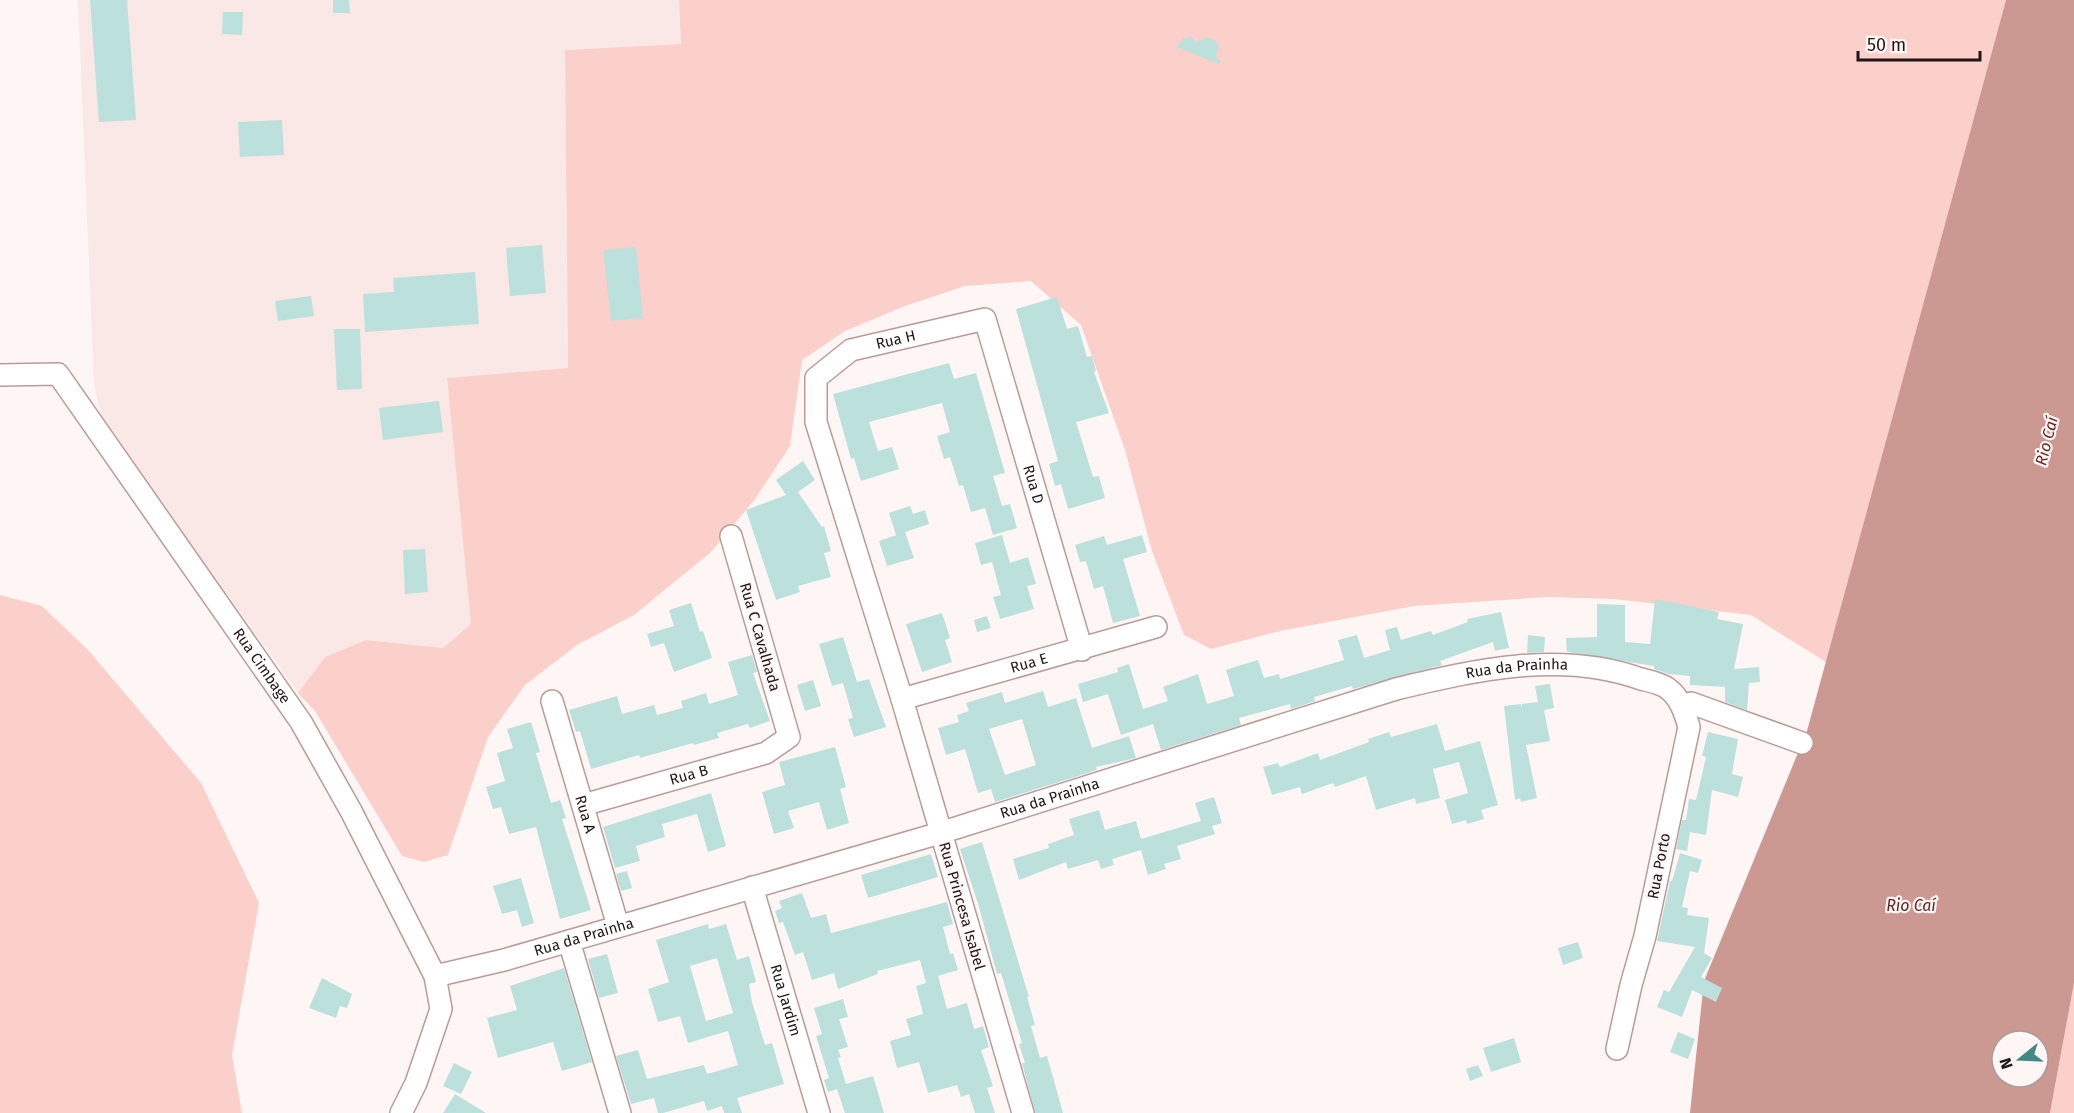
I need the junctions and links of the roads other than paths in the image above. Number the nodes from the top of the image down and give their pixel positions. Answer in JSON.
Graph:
{"nodes":[{"id":1,"x":985,"y":319,"type":"joint"},
{"id":2,"x":0,"y":375,"type":"edge"},
{"id":3,"x":731,"y":536,"type":"dead end"},
{"id":4,"x":1156,"y":627,"type":"dead end"},
{"id":5,"x":1082,"y":650,"type":"junction"},
{"id":6,"x":902,"y":699,"type":"junction"},
{"id":7,"x":552,"y":702,"type":"dead end"},
{"id":8,"x":1684,"y":708,"type":"junction"},
{"id":9,"x":789,"y":737,"type":"joint"},
{"id":10,"x":1802,"y":743,"type":"dead end"},
{"id":11,"x":582,"y":805,"type":"junction"},
{"id":12,"x":940,"y":833,"type":"junction"},
{"id":13,"x":752,"y":887,"type":"junction"},
{"id":14,"x":618,"y":926,"type":"junction"},
{"id":15,"x":569,"y":941,"type":"junction"},
{"id":16,"x":435,"y":976,"type":"junction"},
{"id":17,"x":1617,"y":1049,"type":"dead end"},
{"id":18,"x":401,"y":1113,"type":"edge"},
{"id":19,"x":620,"y":1113,"type":"edge"},
{"id":20,"x":819,"y":1113,"type":"edge"},
{"id":21,"x":1023,"y":1113,"type":"edge"}],
"edges":[{"from":1,"to":5,"type":"street","name":"Rua D"},
{"from":1,"to":6,"type":"street","name":"Rua H"},
{"from":2,"to":16,"type":"street","name":"Rua Cimbage"},
{"from":3,"to":9,"type":"street","name":"Rua C Cavalhada"},
{"from":4,"to":5,"type":"street","name":"Rua E"},
{"from":5,"to":6,"type":"street","name":"Rua E"},
{"from":6,"to":12,"type":"street","name":"Rua Princesa Isabel"},
{"from":7,"to":11,"type":"street","name":"Rua A"},
{"from":8,"to":10,"type":"street"},
{"from":8,"to":12,"type":"street","name":"Rua da Prainha"},
{"from":8,"to":17,"type":"street","name":"Rua Porto"},
{"from":9,"to":11,"type":"street","name":"Rua B"},
{"from":11,"to":14,"type":"street","name":"Rua A"},
{"from":12,"to":13,"type":"street","name":"Rua da Prainha"},
{"from":12,"to":21,"type":"street","name":"Rua Princesa Isabel"},
{"from":13,"to":14,"type":"street","name":"Rua da Prainha"},
{"from":13,"to":20,"type":"street","name":"Rua Jardim"},
{"from":14,"to":15,"type":"street","name":"Rua da Prainha"},
{"from":15,"to":16,"type":"street","name":"Rua da Prainha"},
{"from":15,"to":19,"type":"street"},
{"from":16,"to":18,"type":"street","name":"Rua Cimbage"}]}
